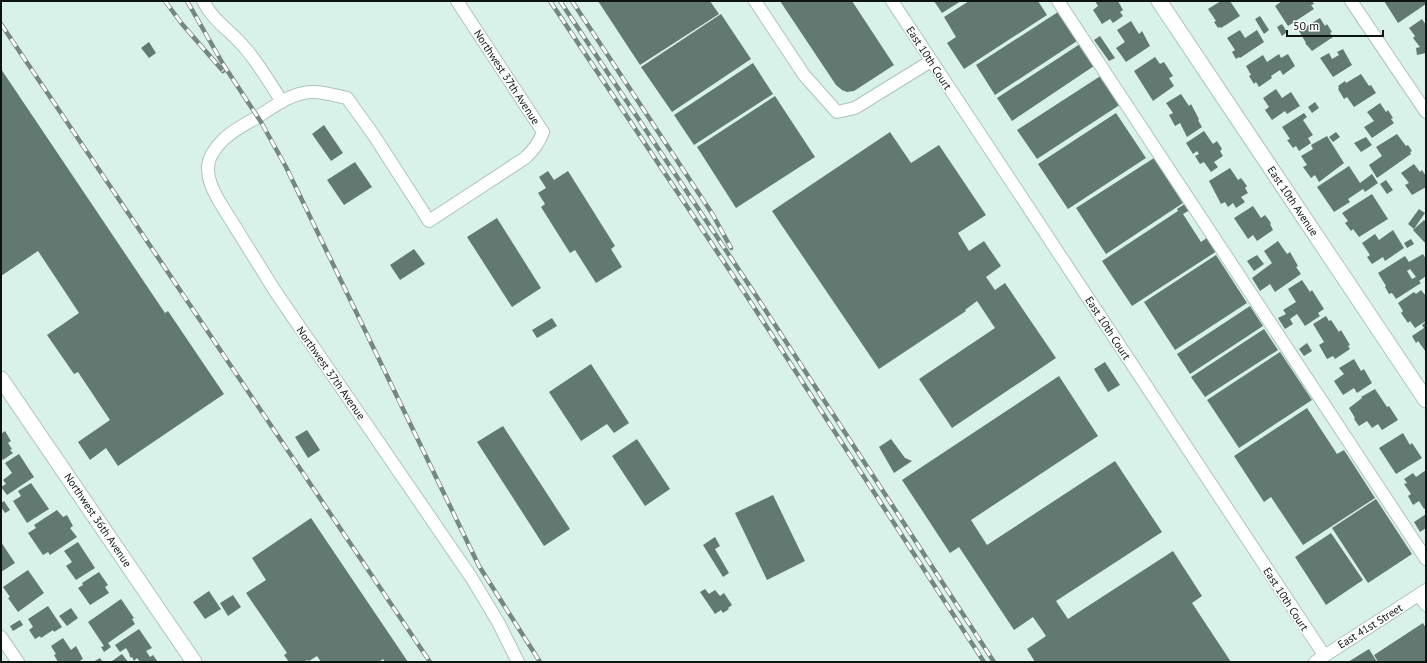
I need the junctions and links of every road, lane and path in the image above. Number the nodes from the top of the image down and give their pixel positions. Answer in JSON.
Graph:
{"nodes":[{"id":1,"x":203,"y":1,"type":"edge"},
{"id":2,"x":457,"y":1,"type":"edge"},
{"id":3,"x":755,"y":1,"type":"edge"},
{"id":4,"x":892,"y":1,"type":"edge"},
{"id":5,"x":1058,"y":1,"type":"edge"},
{"id":6,"x":1159,"y":1,"type":"edge"},
{"id":7,"x":1351,"y":1,"type":"edge"},
{"id":8,"x":931,"y":60,"type":"junction"},
{"id":9,"x":282,"y":102,"type":"junction"},
{"id":10,"x":1426,"y":112,"type":"edge"},
{"id":11,"x":1,"y":379,"type":"edge"},
{"id":12,"x":1425,"y":396,"type":"edge"},
{"id":13,"x":1426,"y":559,"type":"edge"},
{"id":14,"x":1424,"y":597,"type":"edge"},
{"id":15,"x":1,"y":637,"type":"edge"},
{"id":16,"x":1319,"y":659,"type":"edge"},
{"id":17,"x":18,"y":662,"type":"edge"},
{"id":18,"x":194,"y":662,"type":"edge"},
{"id":19,"x":518,"y":662,"type":"edge"}],
"edges":[{"from":1,"to":9,"type":"street"},
{"from":2,"to":9,"type":"street","name":"Northwest 37th Avenue"},
{"from":3,"to":8,"type":"street"},
{"from":4,"to":8,"type":"street","name":"East 10th Court"},
{"from":5,"to":13,"type":"street"},
{"from":6,"to":12,"type":"street","name":"East 10th Avenue"},
{"from":7,"to":10,"type":"street"},
{"from":8,"to":16,"type":"street","name":"East 10th Court"},
{"from":9,"to":19,"type":"street","name":"Northwest 37th Avenue"},
{"from":11,"to":18,"type":"street","name":"Northwest 36th Avenue"},
{"from":14,"to":16,"type":"street","name":"East 41st Street"},
{"from":15,"to":17,"type":"street"}]}
